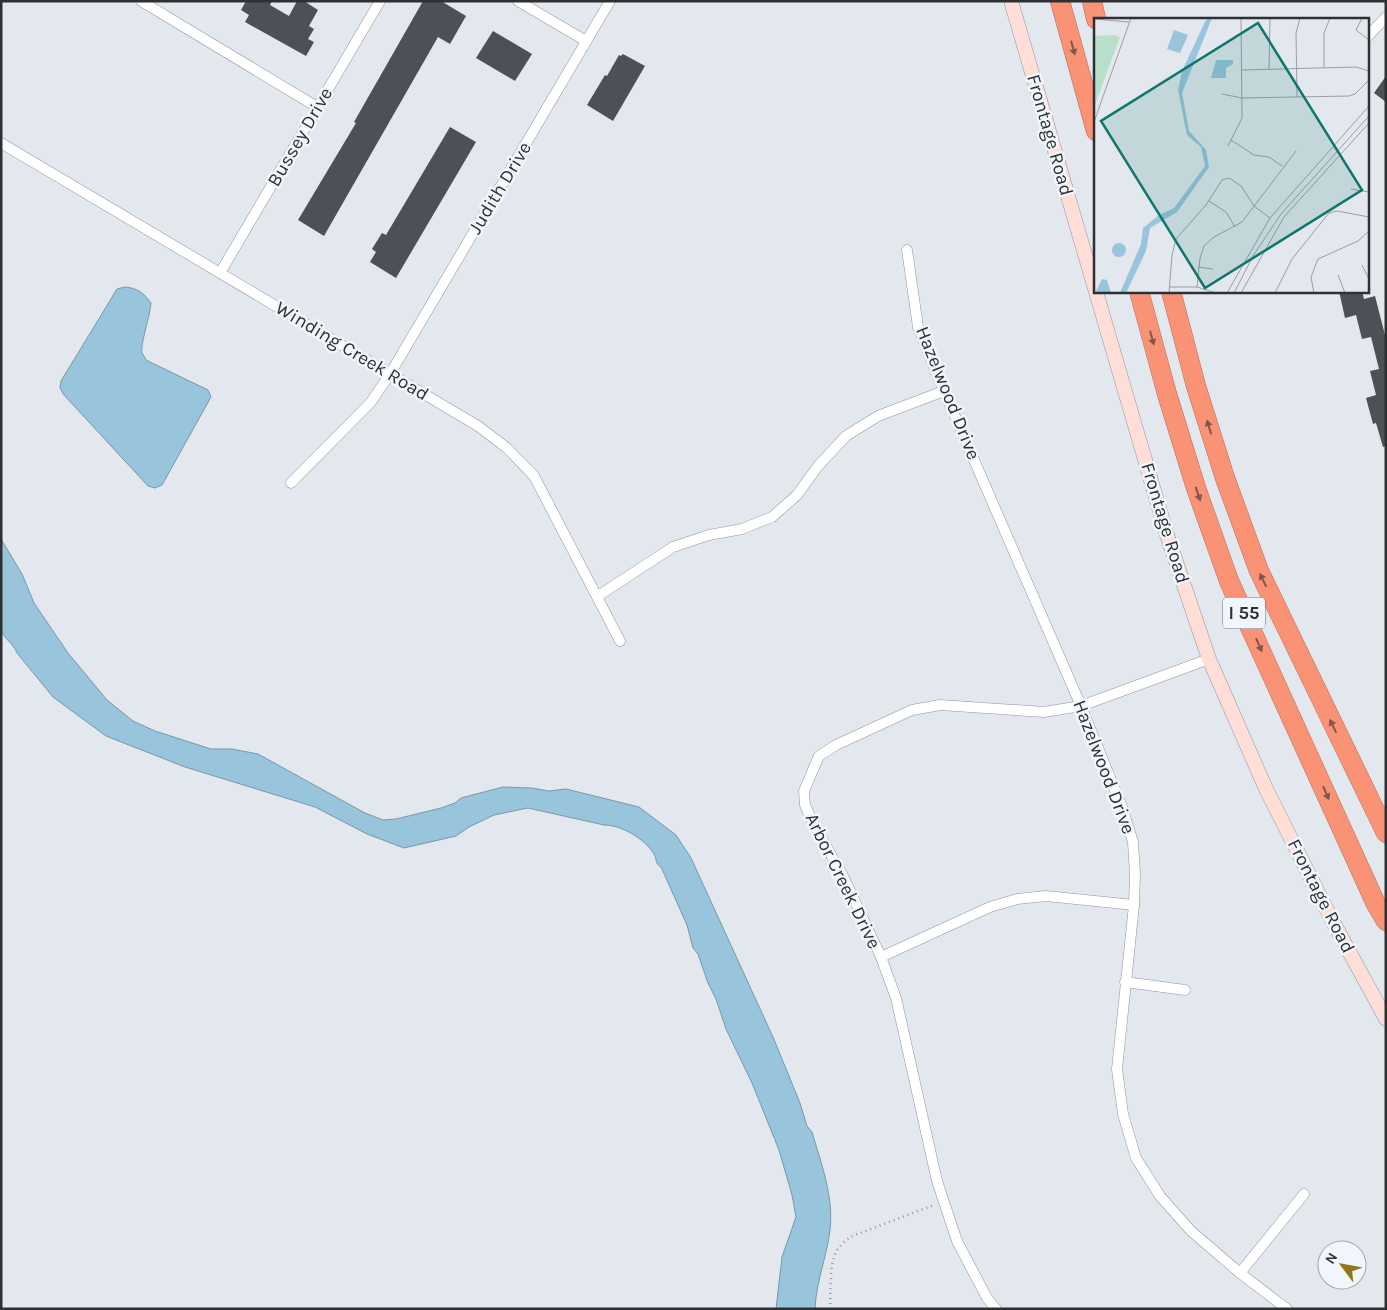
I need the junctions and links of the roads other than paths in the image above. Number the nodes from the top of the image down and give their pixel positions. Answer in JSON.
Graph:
{"nodes":[{"id":1,"x":141,"y":1,"type":"edge"},
{"id":2,"x":380,"y":1,"type":"edge"},
{"id":3,"x":518,"y":1,"type":"edge"},
{"id":4,"x":610,"y":1,"type":"edge"},
{"id":5,"x":1010,"y":1,"type":"edge"},
{"id":6,"x":1060,"y":1,"type":"edge"},
{"id":7,"x":1092,"y":1,"type":"edge"},
{"id":8,"x":1386,"y":17,"type":"edge"},
{"id":9,"x":1096,"y":18,"type":"edge"},
{"id":10,"x":1370,"y":34,"type":"edge"},
{"id":11,"x":586,"y":41,"type":"junction"},
{"id":12,"x":317,"y":107,"type":"junction"},
{"id":13,"x":1094,"y":125,"type":"edge"},
{"id":14,"x":1,"y":142,"type":"edge"},
{"id":15,"x":907,"y":250,"type":"dead end"},
{"id":16,"x":220,"y":274,"type":"junction"},
{"id":17,"x":1094,"y":287,"type":"edge"},
{"id":18,"x":1096,"y":292,"type":"edge"},
{"id":19,"x":1139,"y":292,"type":"edge"},
{"id":20,"x":1171,"y":292,"type":"edge"},
{"id":21,"x":390,"y":374,"type":"junction"},
{"id":22,"x":944,"y":391,"type":"junction"},
{"id":23,"x":291,"y":482,"type":"dead end"},
{"id":24,"x":598,"y":596,"type":"junction"},
{"id":25,"x":620,"y":641,"type":"dead end"},
{"id":26,"x":1209,"y":659,"type":"junction"},
{"id":27,"x":1081,"y":706,"type":"junction"},
{"id":28,"x":1386,"y":833,"type":"edge"},
{"id":29,"x":1134,"y":905,"type":"junction"},
{"id":30,"x":1386,"y":921,"type":"edge"},
{"id":31,"x":881,"y":957,"type":"junction"},
{"id":32,"x":1125,"y":982,"type":"junction"},
{"id":33,"x":1185,"y":990,"type":"dead end"},
{"id":34,"x":1386,"y":1019,"type":"edge"},
{"id":35,"x":1304,"y":1194,"type":"dead end"},
{"id":36,"x":1240,"y":1273,"type":"junction"},
{"id":37,"x":996,"y":1309,"type":"edge"},
{"id":38,"x":1287,"y":1309,"type":"edge"}],
"edges":[{"from":1,"to":12,"type":"street"},
{"from":2,"to":12,"type":"street","name":"Bussey Drive"},
{"from":3,"to":11,"type":"street"},
{"from":4,"to":11,"type":"street","name":"Judith Drive"},
{"from":5,"to":17,"type":"street","name":"Frontage Road"},
{"from":6,"to":13,"type":"highway","one_way":true},
{"from":7,"to":9,"type":"highway"},
{"from":8,"to":10,"type":"street"},
{"from":11,"to":21,"type":"street","name":"Judith Drive"},
{"from":12,"to":16,"type":"street","name":"Bussey Drive"},
{"from":14,"to":16,"type":"street","name":"Winding Creek Road"},
{"from":15,"to":22,"type":"street","name":"Hazelwood Drive"},
{"from":16,"to":21,"type":"street","name":"Winding Creek Road"},
{"from":18,"to":26,"type":"street","name":"Frontage Road"},
{"from":19,"to":30,"type":"highway","number":"I 55","one_way":true},
{"from":28,"to":20,"type":"highway","number":"I 55","one_way":true},
{"from":21,"to":23,"type":"street","name":"Judith Drive"},
{"from":21,"to":24,"type":"street","name":"Winding Creek Road"},
{"from":22,"to":24,"type":"street"},
{"from":22,"to":27,"type":"street","name":"Hazelwood Drive"},
{"from":24,"to":25,"type":"street","name":"Winding Creek Road"},
{"from":26,"to":27,"type":"street","name":"Arbor Creek Drive"},
{"from":26,"to":34,"type":"street","name":"Frontage Road"},
{"from":27,"to":29,"type":"street","name":"Hazelwood Drive"},
{"from":27,"to":31,"type":"street","name":"Arbor Creek Drive"},
{"from":29,"to":31,"type":"street"},
{"from":29,"to":32,"type":"street","name":"Hazelwood Drive"},
{"from":31,"to":37,"type":"street","name":"Arbor Creek Drive"},
{"from":32,"to":33,"type":"street"},
{"from":32,"to":36,"type":"street","name":"Hazelwood Drive"},
{"from":35,"to":36,"type":"street"},
{"from":36,"to":38,"type":"street","name":"Hazelwood Drive"}]}
